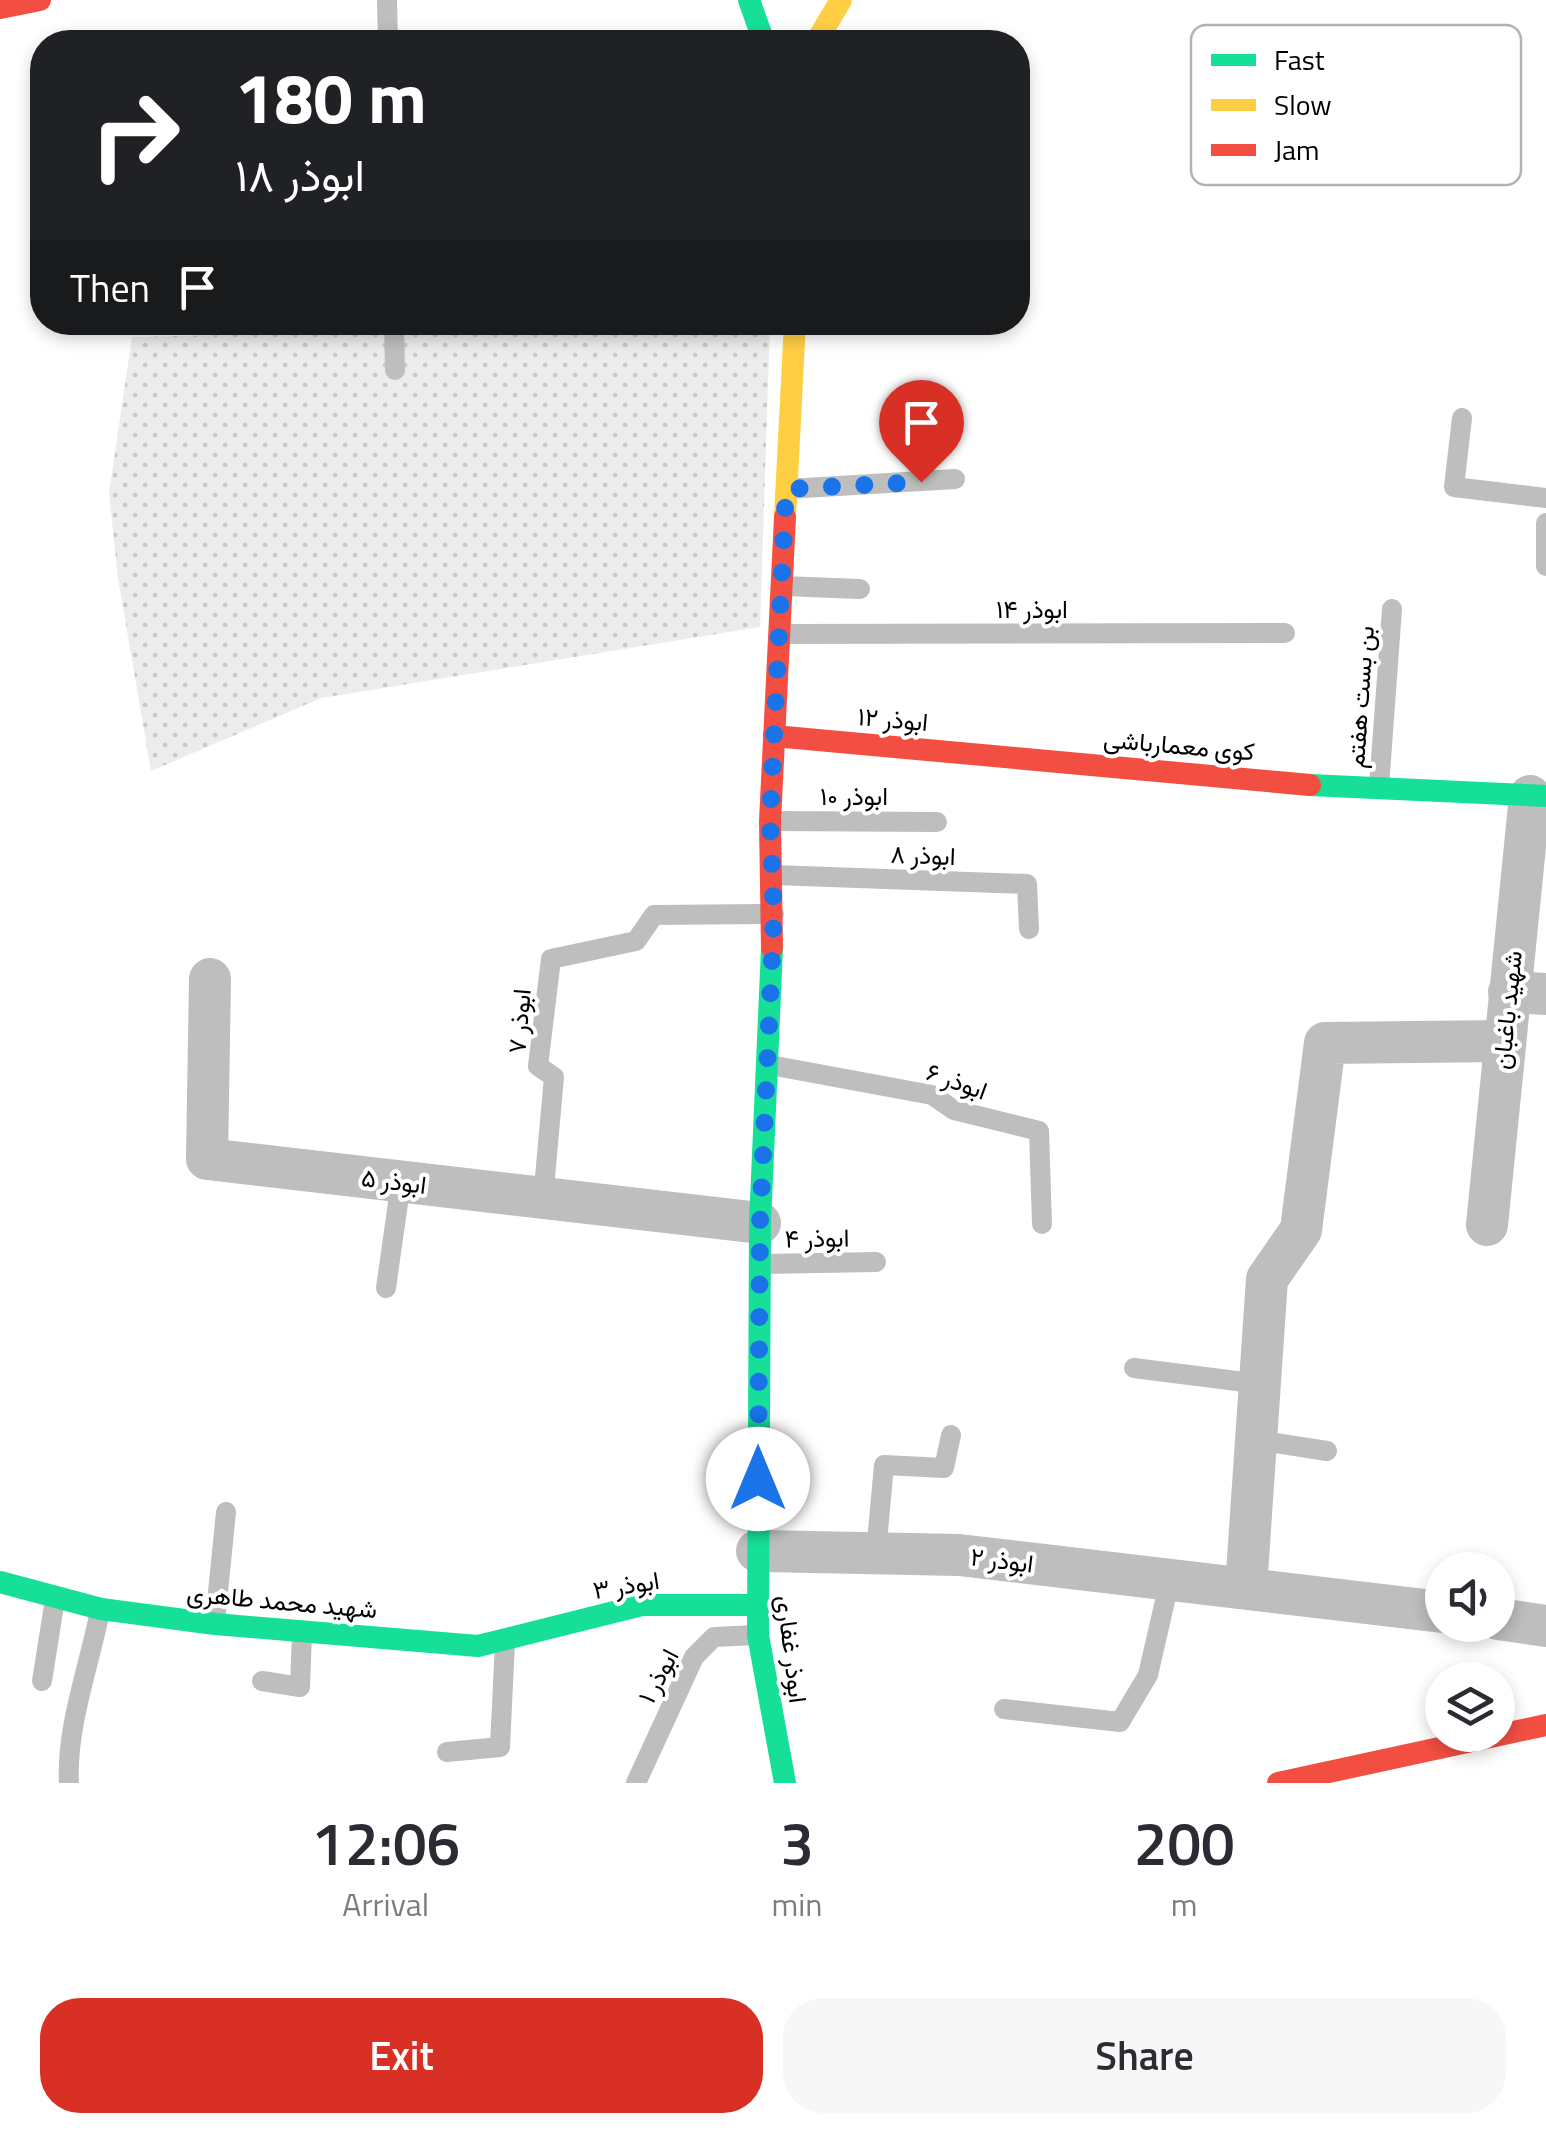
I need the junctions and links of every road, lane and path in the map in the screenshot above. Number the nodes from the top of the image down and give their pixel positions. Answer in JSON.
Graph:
{"nodes":[{"id":1,"x":36,"y":0,"type":"edge"},
{"id":2,"x":387,"y":0,"type":"edge"},
{"id":3,"x":749,"y":0,"type":"edge"},
{"id":4,"x":841,"y":0,"type":"edge"},
{"id":5,"x":0,"y":8,"type":"edge"},
{"id":6,"x":388,"y":30,"type":"edge"},
{"id":7,"x":760,"y":30,"type":"edge"},
{"id":8,"x":823,"y":30,"type":"edge"},
{"id":9,"x":394,"y":335,"type":"edge"},
{"id":10,"x":794,"y":335,"type":"edge"},
{"id":11,"x":395,"y":370,"type":"dead end"},
{"id":12,"x":1462,"y":418,"type":"dead end"},
{"id":13,"x":955,"y":480,"type":"dead end"},
{"id":14,"x":786,"y":489,"type":"junction"},
{"id":15,"x":1546,"y":498,"type":"edge"},
{"id":16,"x":1546,"y":523,"type":"edge"},
{"id":17,"x":1546,"y":566,"type":"edge"},
{"id":18,"x":781,"y":586,"type":"junction"},
{"id":19,"x":860,"y":589,"type":"dead end"},
{"id":20,"x":1392,"y":609,"type":"dead end"},
{"id":21,"x":1285,"y":633,"type":"dead end"},
{"id":22,"x":778,"y":634,"type":"junction"},
{"id":23,"x":774,"y":736,"type":"junction"},
{"id":24,"x":1008,"y":757,"type":"joint"},
{"id":25,"x":1378,"y":790,"type":"junction"},
{"id":26,"x":1538,"y":796,"type":"edge"},
{"id":27,"x":770,"y":821,"type":"junction"},
{"id":28,"x":937,"y":822,"type":"dead end"},
{"id":29,"x":772,"y":875,"type":"junction"},
{"id":30,"x":774,"y":914,"type":"junction"},
{"id":31,"x":1029,"y":929,"type":"dead end"},
{"id":32,"x":210,"y":979,"type":"dead end"},
{"id":33,"x":1527,"y":993,"type":"edge"},
{"id":34,"x":1503,"y":1041,"type":"junction"},
{"id":35,"x":767,"y":1064,"type":"junction"},
{"id":36,"x":401,"y":1182,"type":"junction"},
{"id":37,"x":543,"y":1198,"type":"junction"},
{"id":38,"x":1042,"y":1224,"type":"dead end"},
{"id":39,"x":1487,"y":1225,"type":"dead end"},
{"id":40,"x":760,"y":1244,"type":"junction"},
{"id":41,"x":876,"y":1262,"type":"dead end"},
{"id":42,"x":386,"y":1288,"type":"dead end"},
{"id":43,"x":1134,"y":1368,"type":"dead end"},
{"id":44,"x":1260,"y":1384,"type":"junction"},
{"id":45,"x":951,"y":1435,"type":"dead end"},
{"id":46,"x":1257,"y":1440,"type":"junction"},
{"id":47,"x":1326,"y":1451,"type":"dead end"},
{"id":48,"x":226,"y":1512,"type":"dead end"},
{"id":49,"x":757,"y":1551,"type":"junction"},
{"id":50,"x":876,"y":1553,"type":"junction"},
{"id":51,"x":1170,"y":1579,"type":"junction"},
{"id":52,"x":0,"y":1582,"type":"edge"},
{"id":53,"x":1246,"y":1588,"type":"junction"},
{"id":54,"x":56,"y":1598,"type":"junction"},
{"id":55,"x":757,"y":1605,"type":"junction"},
{"id":56,"x":101,"y":1609,"type":"junction"},
{"id":57,"x":1425,"y":1610,"type":"edge"},
{"id":58,"x":1515,"y":1622,"type":"edge"},
{"id":59,"x":214,"y":1624,"type":"junction"},
{"id":60,"x":1546,"y":1626,"type":"edge"},
{"id":61,"x":302,"y":1631,"type":"junction"},
{"id":62,"x":758,"y":1635,"type":"junction"},
{"id":63,"x":505,"y":1639,"type":"junction"},
{"id":64,"x":42,"y":1681,"type":"dead end"},
{"id":65,"x":262,"y":1681,"type":"dead end"},
{"id":66,"x":1004,"y":1709,"type":"dead end"},
{"id":67,"x":1546,"y":1725,"type":"edge"},
{"id":68,"x":756,"y":1746,"type":"dead end"},
{"id":69,"x":447,"y":1752,"type":"dead end"},
{"id":70,"x":1370,"y":1773,"type":"edge"},
{"id":71,"x":70,"y":1783,"type":"edge"},
{"id":72,"x":636,"y":1783,"type":"edge"},
{"id":73,"x":785,"y":1783,"type":"edge"},
{"id":74,"x":1278,"y":1783,"type":"edge"}],
"edges":[{"from":1,"to":5,"type":"street"},
{"from":2,"to":6,"type":"lane"},
{"from":3,"to":7,"type":"street"},
{"from":4,"to":8,"type":"street"},
{"from":9,"to":11,"type":"lane"},
{"from":10,"to":14,"type":"street","name":"ابوذر غفاری"},
{"from":12,"to":15,"type":"lane"},
{"from":13,"to":14,"type":"lane"},
{"from":14,"to":18,"type":"street","name":"ابوذر غفاری"},
{"from":16,"to":17,"type":"lane"},
{"from":18,"to":19,"type":"lane"},
{"from":18,"to":22,"type":"street","name":"ابوذر غفاری"},
{"from":20,"to":25,"type":"lane","name":"بن بست هفتم"},
{"from":21,"to":22,"type":"lane","name":"ابوذر ۱۴"},
{"from":22,"to":23,"type":"street","name":"ابوذر غفاری"},
{"from":23,"to":24,"type":"street","name":"ابوذر ۱۲"},
{"from":23,"to":27,"type":"street","name":"ابوذر غفاری"},
{"from":24,"to":25,"type":"street","name":"کوی معمارباشی"},
{"from":25,"to":26,"type":"street","name":"کوی معمارباشی"},
{"from":26,"to":33,"type":"street","name":"شهید باغبان"},
{"from":27,"to":28,"type":"lane","name":"ابوذر ۱۰"},
{"from":27,"to":29,"type":"street","name":"ابوذر غفاری"},
{"from":29,"to":30,"type":"street","name":"ابوذر غفاری"},
{"from":29,"to":31,"type":"lane","name":"ابوذر ۸"},
{"from":30,"to":35,"type":"street","name":"ابوذر غفاری"},
{"from":30,"to":37,"type":"lane","name":"ابوذر ۷"},
{"from":32,"to":36,"type":"street","name":"ابوذر ۵"},
{"from":33,"to":34,"type":"street","name":"شهید باغبان"},
{"from":34,"to":39,"type":"street","name":"شهید باغبان"},
{"from":34,"to":44,"type":"street"},
{"from":35,"to":38,"type":"lane","name":"ابوذر ۶"},
{"from":35,"to":40,"type":"street","name":"ابوذر غفاری"},
{"from":36,"to":37,"type":"street","name":"ابوذر ۵"},
{"from":36,"to":42,"type":"lane"},
{"from":37,"to":40,"type":"street","name":"ابوذر ۵"},
{"from":40,"to":41,"type":"lane","name":"ابوذر ۴"},
{"from":40,"to":49,"type":"street","name":"ابوذر غفاری"},
{"from":43,"to":44,"type":"lane"},
{"from":44,"to":46,"type":"street"},
{"from":45,"to":50,"type":"lane"},
{"from":46,"to":47,"type":"lane"},
{"from":46,"to":53,"type":"street"},
{"from":48,"to":59,"type":"lane"},
{"from":49,"to":50,"type":"street","name":"ابوذر ۲"},
{"from":49,"to":55,"type":"street","name":"ابوذر غفاری"},
{"from":50,"to":51,"type":"street","name":"ابوذر ۲"},
{"from":51,"to":53,"type":"street","name":"ابوذر ۲"},
{"from":51,"to":66,"type":"lane"},
{"from":52,"to":54,"type":"street","name":"شهید محمد طاهری"},
{"from":53,"to":57,"type":"street","name":"ابوذر ۲"},
{"from":54,"to":56,"type":"street","name":"شهید محمد طاهری"},
{"from":54,"to":64,"type":"lane"},
{"from":55,"to":62,"type":"street","name":"ابوذر غفاری"},
{"from":55,"to":63,"type":"street","name":"ابوذر ۳"},
{"from":56,"to":59,"type":"street","name":"شهید محمد طاهری"},
{"from":56,"to":71,"type":"lane"},
{"from":58,"to":60,"type":"street"},
{"from":59,"to":61,"type":"street","name":"شهید محمد طاهری"},
{"from":61,"to":63,"type":"street","name":"شهید محمد طاهری"},
{"from":61,"to":65,"type":"lane"},
{"from":62,"to":68,"type":"street"},
{"from":62,"to":72,"type":"lane","name":"ابوذر ۱"},
{"from":62,"to":73,"type":"street","name":"ابوذر غفاری"},
{"from":63,"to":69,"type":"lane"},
{"from":67,"to":70,"type":"street"},
{"from":70,"to":74,"type":"street"}]}
